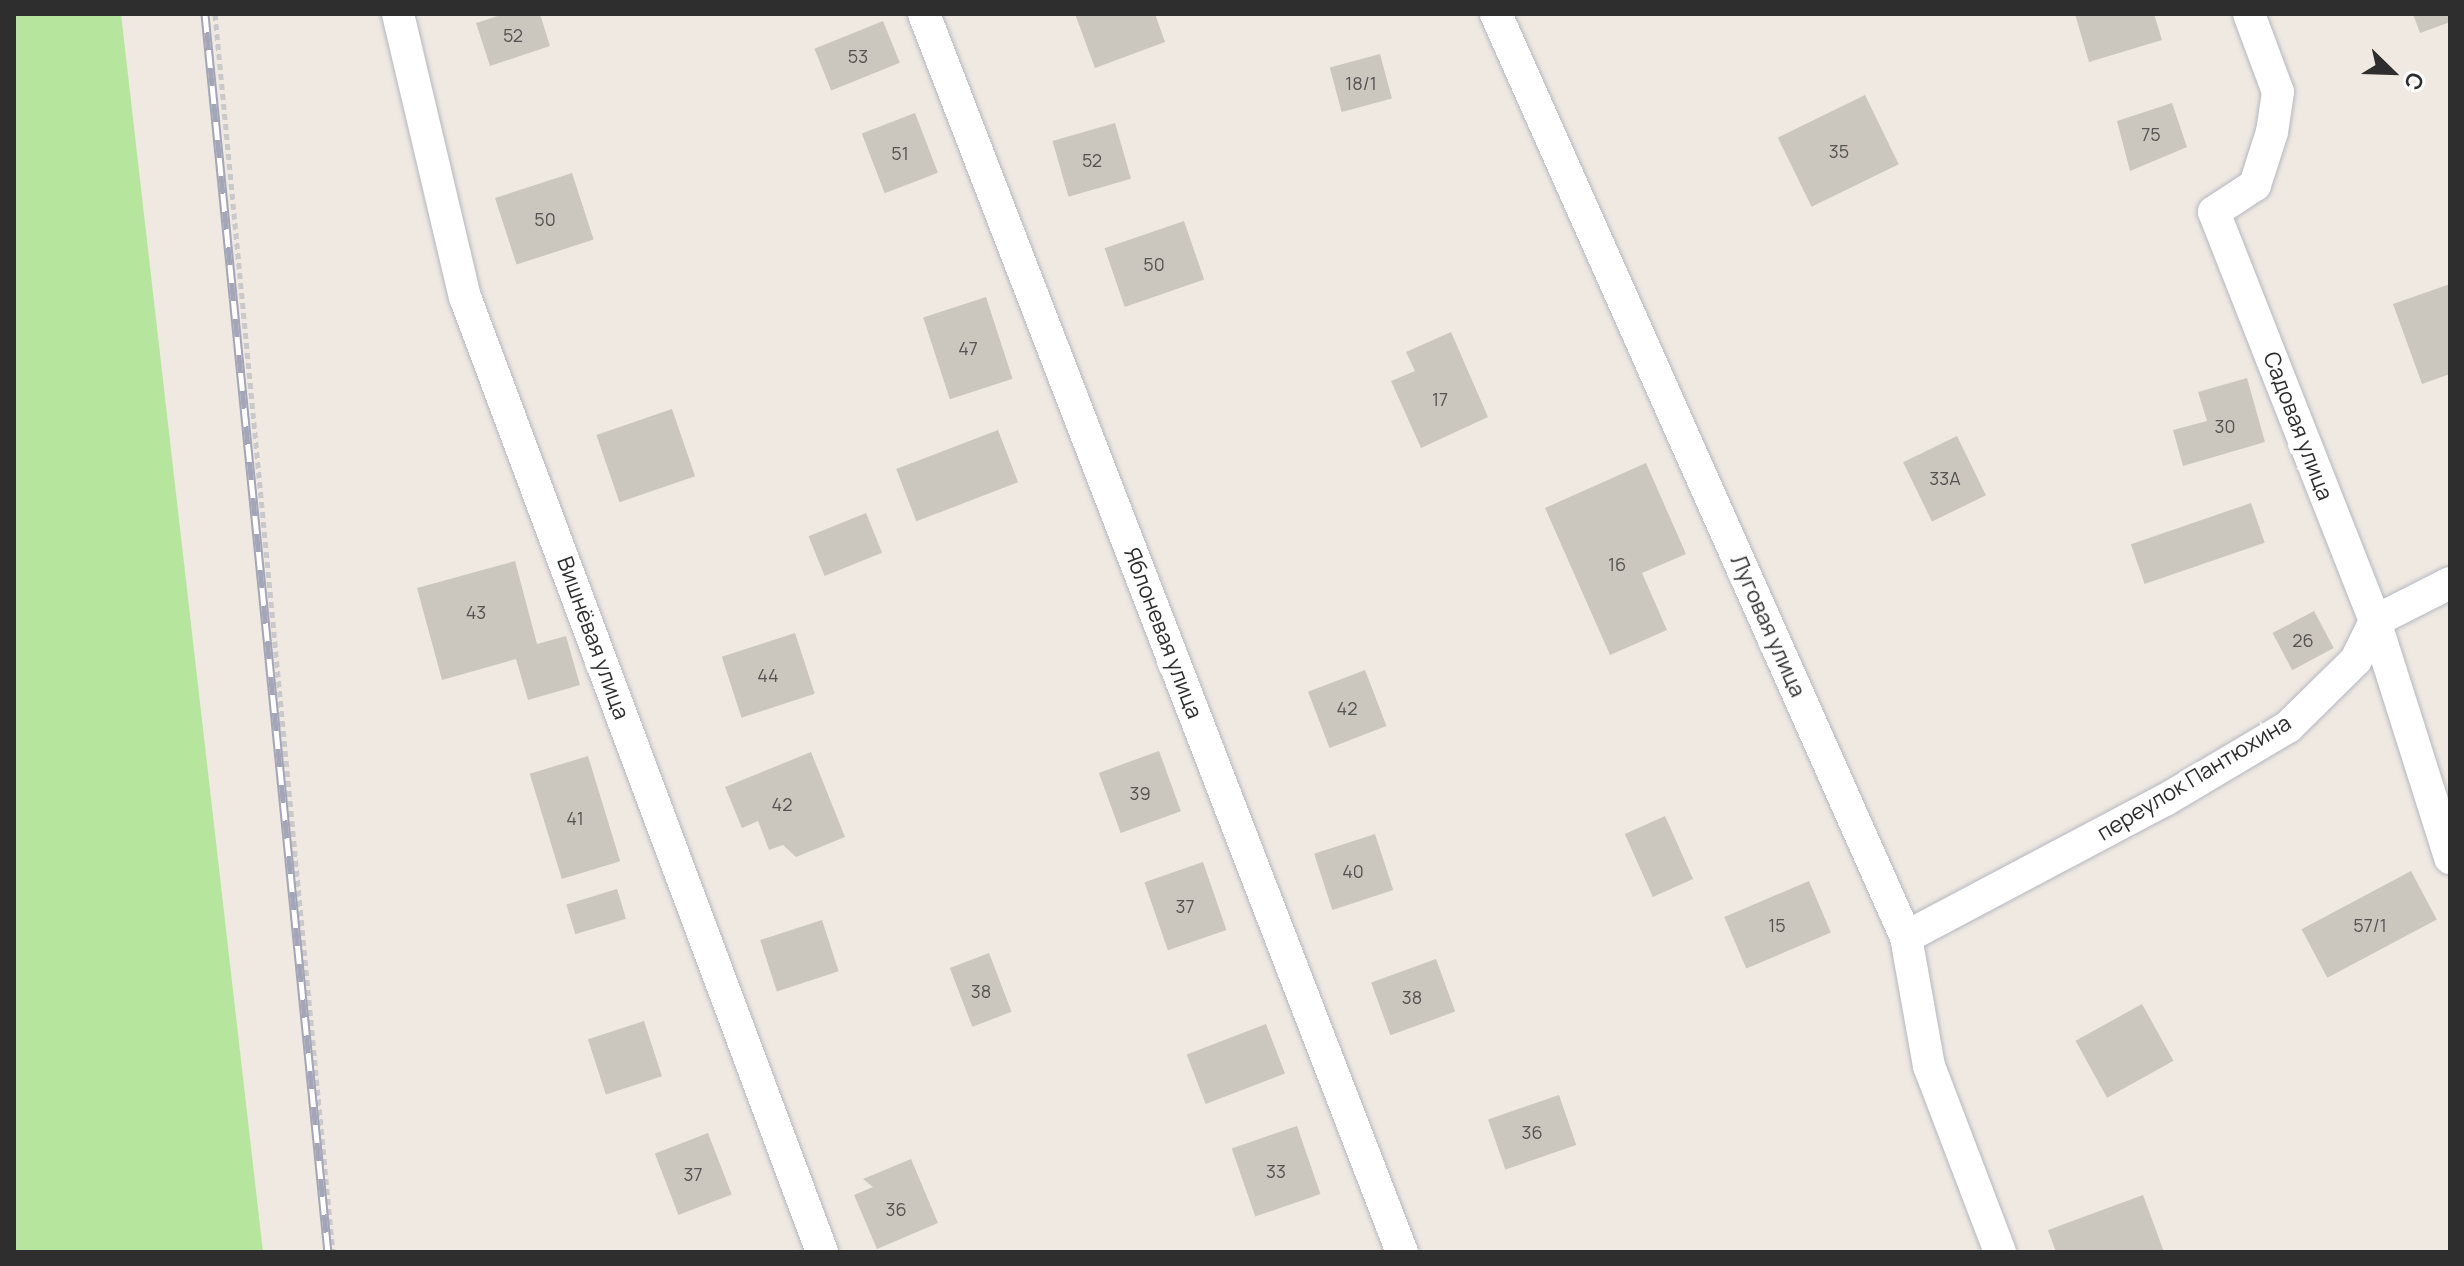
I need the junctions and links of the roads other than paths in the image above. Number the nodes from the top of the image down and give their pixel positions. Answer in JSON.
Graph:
{"nodes":[{"id":1,"x":398,"y":14,"type":"edge"},
{"id":2,"x":924,"y":14,"type":"edge"},
{"id":3,"x":1496,"y":14,"type":"edge"},
{"id":4,"x":2249,"y":14,"type":"edge"},
{"id":5,"x":2450,"y":583,"type":"edge"},
{"id":6,"x":2375,"y":621,"type":"junction"},
{"id":7,"x":2450,"y":858,"type":"edge"},
{"id":8,"x":1906,"y":937,"type":"junction"},
{"id":9,"x":822,"y":1252,"type":"edge"},
{"id":10,"x":1402,"y":1252,"type":"edge"},
{"id":11,"x":2000,"y":1252,"type":"edge"}],
"edges":[{"from":1,"to":9,"type":"street","name":"Вишнёвая улица"},
{"from":2,"to":10,"type":"street","name":"Яблоневая улица"},
{"from":3,"to":8,"type":"street","name":"Луговая улица"},
{"from":4,"to":6,"type":"street","name":"Садовая улица"},
{"from":5,"to":6,"type":"street"},
{"from":6,"to":7,"type":"street","name":"Садовая улица"},
{"from":6,"to":8,"type":"street","name":"переулок Пантюхина"},
{"from":8,"to":11,"type":"street","name":"Луговая улица"}]}
